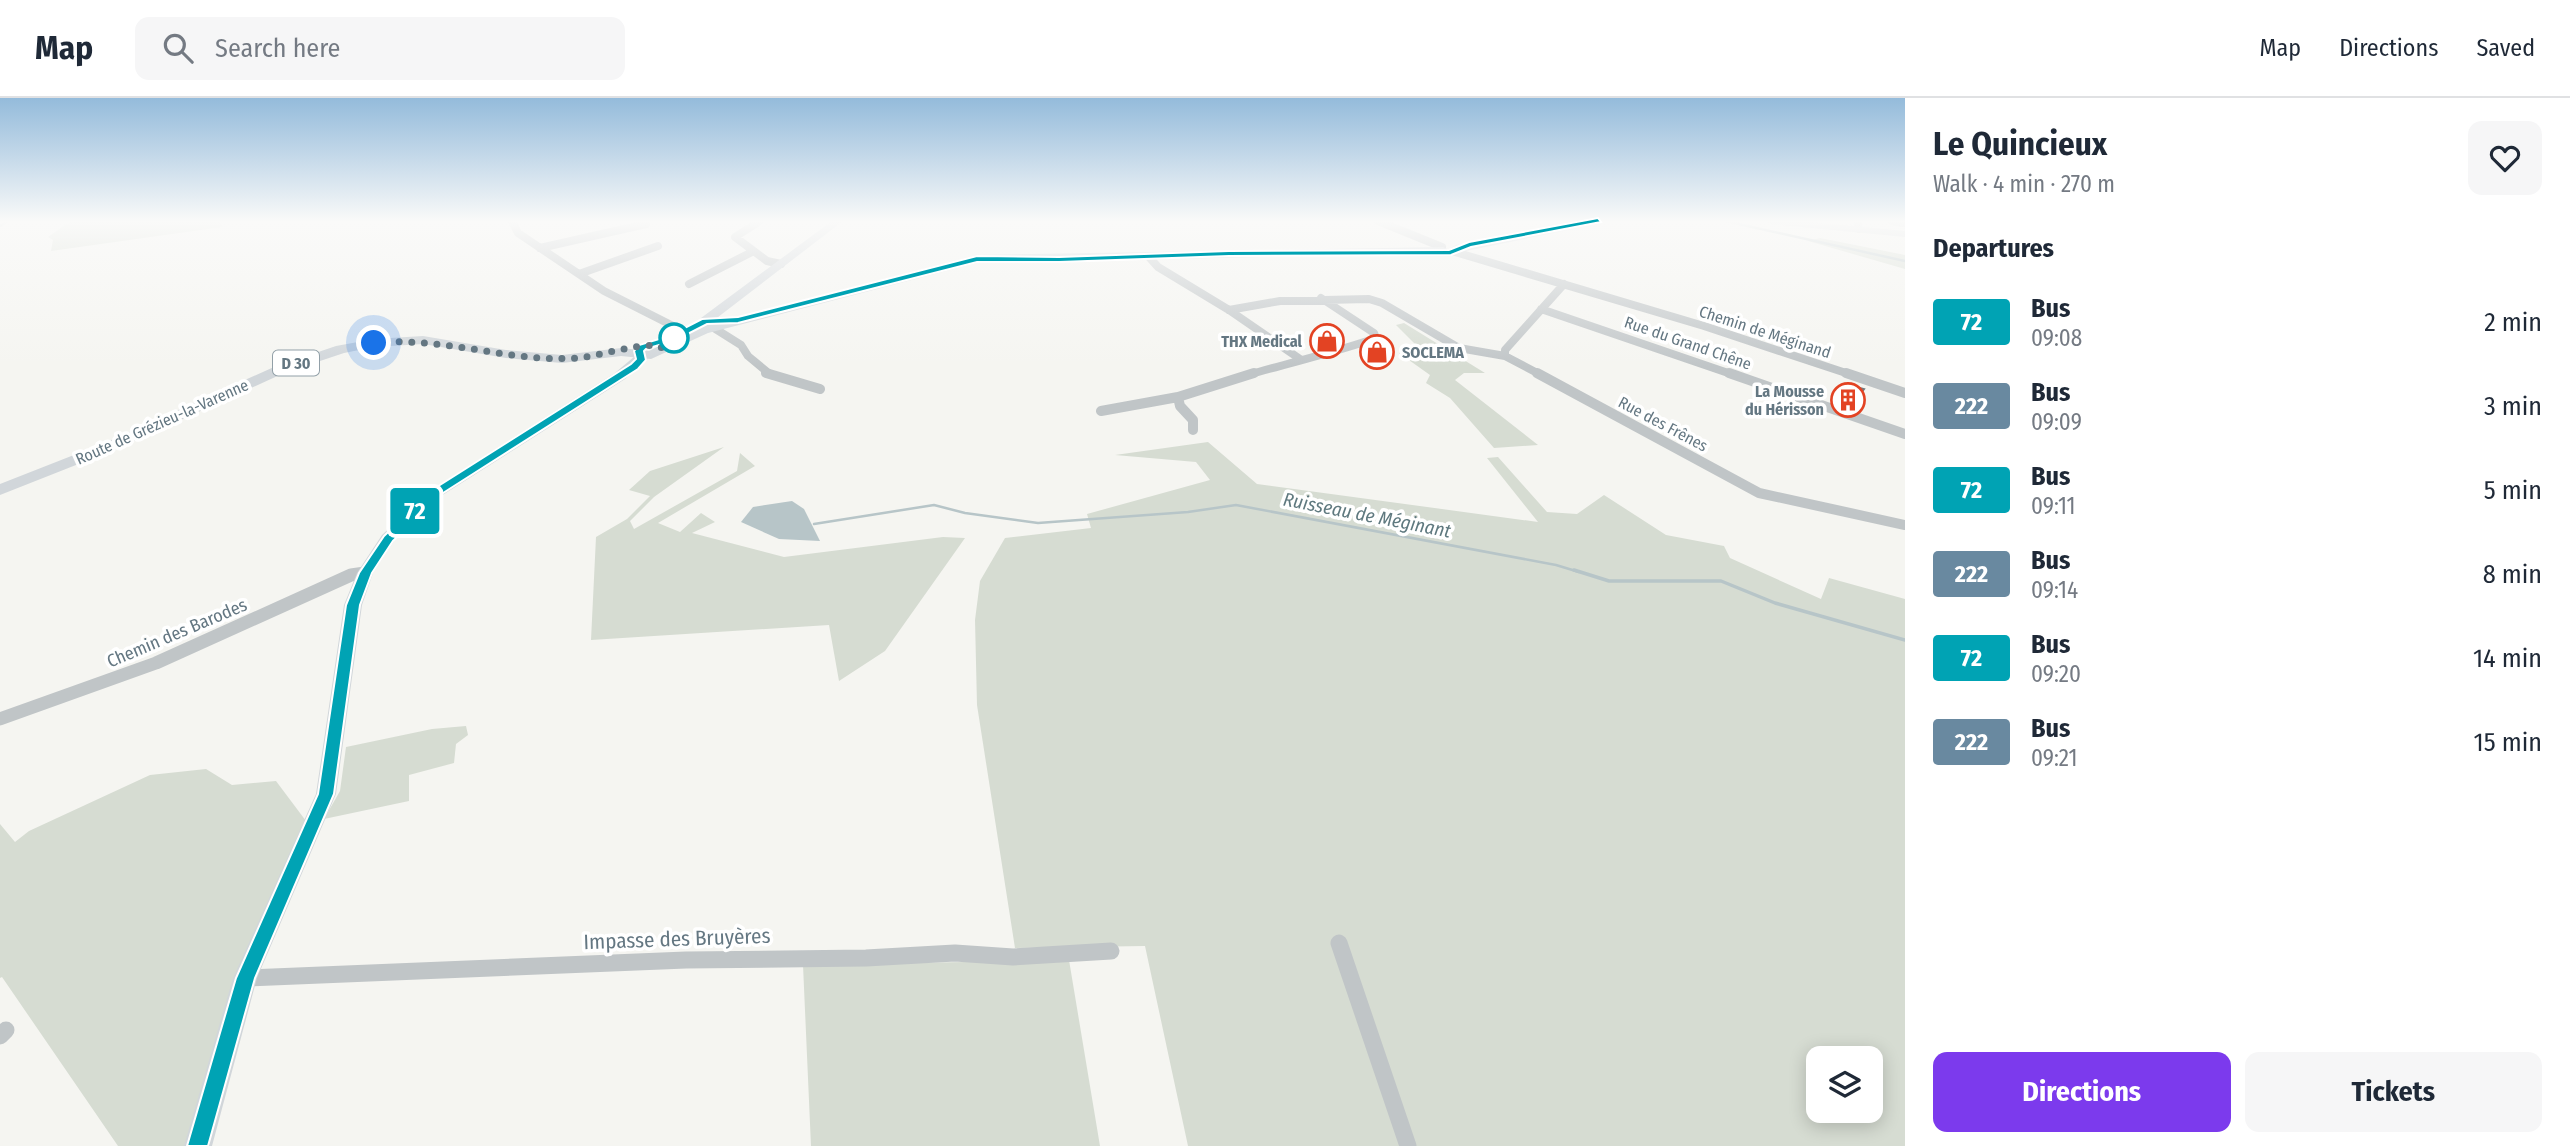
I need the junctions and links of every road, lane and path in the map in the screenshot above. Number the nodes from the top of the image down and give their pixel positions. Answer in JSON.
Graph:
{"nodes":[{"id":1,"x":573,"y":270,"type":"edge"},
{"id":2,"x":591,"y":270,"type":"edge"},
{"id":3,"x":717,"y":270,"type":"edge"},
{"id":4,"x":773,"y":270,"type":"edge"},
{"id":5,"x":934,"y":270,"type":"edge"},
{"id":6,"x":1163,"y":270,"type":"edge"},
{"id":7,"x":1516,"y":270,"type":"edge"},
{"id":8,"x":579,"y":274,"type":"junction"},
{"id":9,"x":689,"y":284,"type":"dead end"},
{"id":10,"x":1563,"y":284,"type":"junction"},
{"id":11,"x":1321,"y":298,"type":"junction"},
{"id":12,"x":1541,"y":309,"type":"junction"},
{"id":13,"x":1229,"y":310,"type":"junction"},
{"id":14,"x":711,"y":323,"type":"junction"},
{"id":15,"x":685,"y":332,"type":"junction"},
{"id":16,"x":647,"y":353,"type":"junction"},
{"id":17,"x":1505,"y":356,"type":"junction"},
{"id":18,"x":1300,"y":359,"type":"junction"},
{"id":19,"x":820,"y":389,"type":"dead end"},
{"id":20,"x":1905,"y":393,"type":"edge"},
{"id":21,"x":1178,"y":397,"type":"junction"},
{"id":22,"x":1101,"y":411,"type":"dead end"},
{"id":23,"x":1194,"y":430,"type":"dead end"},
{"id":24,"x":1905,"y":434,"type":"edge"},
{"id":25,"x":0,"y":490,"type":"edge"},
{"id":26,"x":1905,"y":525,"type":"edge"},
{"id":27,"x":365,"y":573,"type":"junction"},
{"id":28,"x":0,"y":719,"type":"edge"},
{"id":29,"x":1339,"y":943,"type":"dead end"},
{"id":30,"x":1111,"y":951,"type":"dead end"},
{"id":31,"x":245,"y":978,"type":"junction"},
{"id":32,"x":198,"y":1146,"type":"edge"},
{"id":33,"x":1408,"y":1146,"type":"edge"}],
"edges":[{"from":1,"to":8,"type":"street"},
{"from":2,"to":8,"type":"street"},
{"from":3,"to":9,"type":"street"},
{"from":4,"to":14,"type":"main road"},
{"from":5,"to":14,"type":"main road","number":"D 30"},
{"from":6,"to":13,"type":"street"},
{"from":7,"to":10,"type":"street","name":"Chemin de Méginand"},
{"from":8,"to":15,"type":"street"},
{"from":10,"to":12,"type":"street"},
{"from":10,"to":20,"type":"street","name":"Chemin de Méginand"},
{"from":11,"to":13,"type":"street","name":"Rue des Frênes"},
{"from":11,"to":17,"type":"street","name":"Rue des Frênes"},
{"from":11,"to":18,"type":"street"},
{"from":12,"to":17,"type":"street"},
{"from":12,"to":24,"type":"street","name":"Rue du Grand Chêne"},
{"from":13,"to":18,"type":"street"},
{"from":14,"to":15,"type":"main road","number":"D 30"},
{"from":14,"to":16,"type":"main road","number":"D 30"},
{"from":14,"to":19,"type":"street"},
{"from":15,"to":16,"type":"main road","number":"D 30"},
{"from":16,"to":25,"type":"main road","name":"Route de Grézieu-la-Varenne","number":"D 30"},
{"from":16,"to":27,"type":"main road"},
{"from":17,"to":26,"type":"street","name":"Rue des Frênes"},
{"from":18,"to":21,"type":"street"},
{"from":21,"to":22,"type":"street"},
{"from":21,"to":23,"type":"street"},
{"from":27,"to":28,"type":"street","name":"Chemin des Barodes"},
{"from":27,"to":31,"type":"main road"},
{"from":29,"to":33,"type":"street"},
{"from":30,"to":31,"type":"street","name":"Impasse des Bruyères"},
{"from":31,"to":32,"type":"main road"}]}
